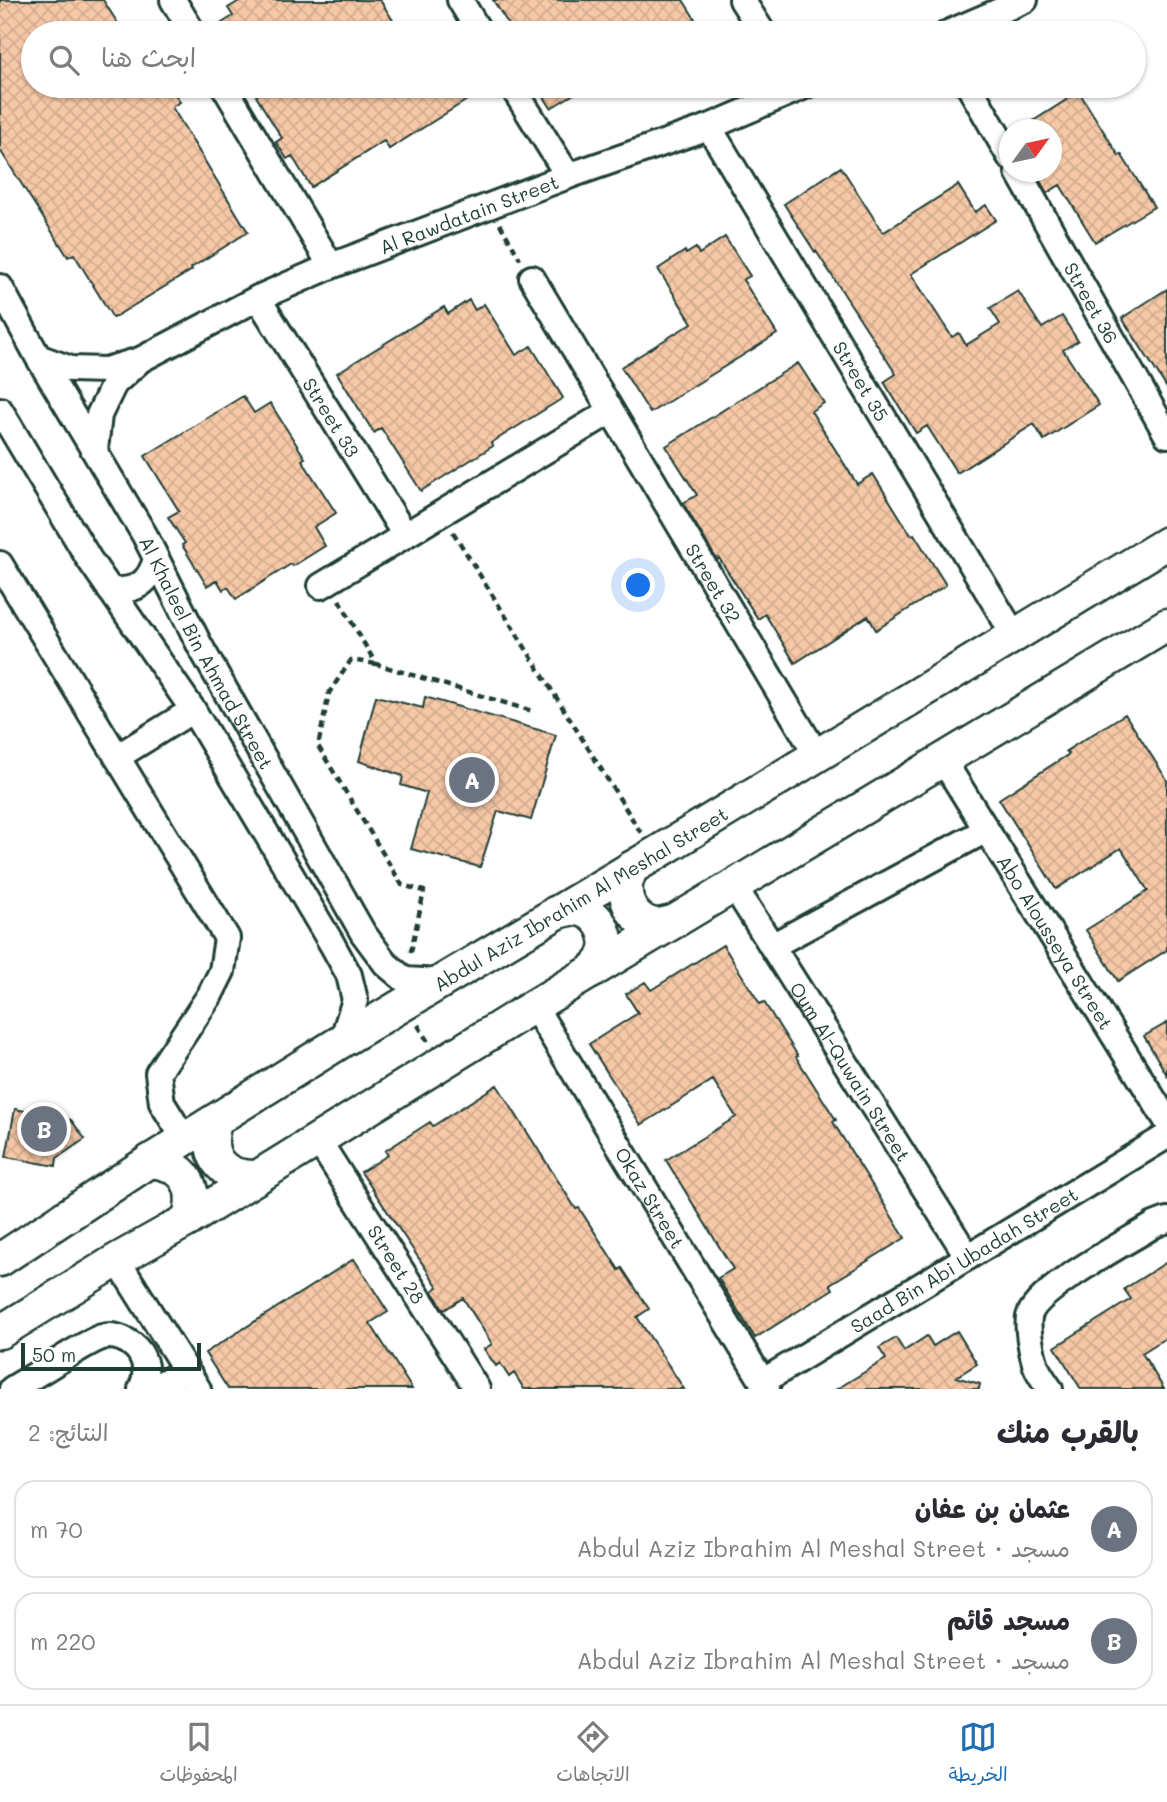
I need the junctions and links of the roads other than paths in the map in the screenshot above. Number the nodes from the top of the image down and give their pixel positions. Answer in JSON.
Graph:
{"nodes":[{"id":1,"x":173,"y":0,"type":"edge"},
{"id":2,"x":460,"y":0,"type":"edge"},
{"id":3,"x":742,"y":0,"type":"edge"},
{"id":4,"x":1025,"y":0,"type":"edge"},
{"id":5,"x":186,"y":21,"type":"edge"},
{"id":6,"x":473,"y":21,"type":"edge"},
{"id":7,"x":755,"y":21,"type":"edge"},
{"id":8,"x":976,"y":21,"type":"edge"},
{"id":9,"x":231,"y":98,"type":"edge"},
{"id":10,"x":519,"y":98,"type":"edge"},
{"id":11,"x":774,"y":98,"type":"edge"},
{"id":12,"x":976,"y":98,"type":"edge"},
{"id":13,"x":709,"y":127,"type":"junction"},
{"id":14,"x":999,"y":138,"type":"edge"},
{"id":15,"x":568,"y":176,"type":"junction"},
{"id":16,"x":1024,"y":182,"type":"edge"},
{"id":17,"x":331,"y":265,"type":"junction"},
{"id":18,"x":532,"y":278,"type":"road end"},
{"id":19,"x":0,"y":287,"type":"edge"},
{"id":20,"x":258,"y":298,"type":"junction"},
{"id":21,"x":38,"y":357,"type":"junction"},
{"id":22,"x":140,"y":360,"type":"junction"},
{"id":23,"x":0,"y":410,"type":"edge"},
{"id":24,"x":611,"y":411,"type":"junction"},
{"id":25,"x":1167,"y":435,"type":"edge"},
{"id":26,"x":95,"y":450,"type":"junction"},
{"id":27,"x":405,"y":535,"type":"junction"},
{"id":28,"x":1167,"y":543,"type":"edge"},
{"id":29,"x":156,"y":559,"type":"junction"},
{"id":30,"x":0,"y":564,"type":"edge"},
{"id":31,"x":324,"y":584,"type":"road end"},
{"id":32,"x":110,"y":590,"type":"junction"},
{"id":33,"x":1167,"y":625,"type":"edge"},
{"id":34,"x":1014,"y":635,"type":"junction"},
{"id":35,"x":193,"y":710,"type":"junction"},
{"id":36,"x":816,"y":754,"type":"junction"},
{"id":37,"x":117,"y":757,"type":"junction"},
{"id":38,"x":943,"y":760,"type":"junction"},
{"id":39,"x":986,"y":830,"type":"junction"},
{"id":40,"x":643,"y":861,"type":"junction"},
{"id":41,"x":734,"y":886,"type":"junction"},
{"id":42,"x":555,"y":913,"type":"junction"},
{"id":43,"x":673,"y":922,"type":"junction"},
{"id":44,"x":772,"y":946,"type":"junction"},
{"id":45,"x":591,"y":972,"type":"junction"},
{"id":46,"x":405,"y":992,"type":"junction"},
{"id":47,"x":534,"y":1006,"type":"junction"},
{"id":48,"x":342,"y":1041,"type":"junction"},
{"id":49,"x":216,"y":1120,"type":"junction"},
{"id":50,"x":1167,"y":1122,"type":"edge"},
{"id":51,"x":1167,"y":1136,"type":"edge"},
{"id":52,"x":185,"y":1140,"type":"junction"},
{"id":53,"x":318,"y":1140,"type":"junction"},
{"id":54,"x":150,"y":1161,"type":"junction"},
{"id":55,"x":257,"y":1177,"type":"junction"},
{"id":56,"x":188,"y":1220,"type":"junction"},
{"id":57,"x":1167,"y":1220,"type":"edge"},
{"id":58,"x":968,"y":1257,"type":"junction"},
{"id":59,"x":0,"y":1260,"type":"edge"},
{"id":60,"x":117,"y":1260,"type":"junction"},
{"id":61,"x":0,"y":1332,"type":"edge"},
{"id":62,"x":167,"y":1340,"type":"junction"},
{"id":63,"x":142,"y":1356,"type":"junction"},
{"id":64,"x":192,"y":1379,"type":"edge"},
{"id":65,"x":764,"y":1385,"type":"edge"},
{"id":66,"x":12,"y":1389,"type":"edge"},
{"id":67,"x":141,"y":1389,"type":"edge"},
{"id":68,"x":152,"y":1389,"type":"edge"},
{"id":69,"x":477,"y":1389,"type":"edge"},
{"id":70,"x":1050,"y":1389,"type":"edge"}],
"edges":[{"from":1,"to":5,"type":"street"},
{"from":2,"to":6,"type":"street"},
{"from":3,"to":7,"type":"street"},
{"from":4,"to":8,"type":"street"},
{"from":9,"to":17,"type":"street"},
{"from":10,"to":15,"type":"street"},
{"from":11,"to":13,"type":"street","name":"Al Rawdatain Street"},
{"from":12,"to":14,"type":"street"},
{"from":13,"to":15,"type":"street","name":"Al Rawdatain Street"},
{"from":13,"to":34,"type":"street","name":"Street 35"},
{"from":15,"to":17,"type":"street","name":"Al Rawdatain Street"},
{"from":16,"to":25,"type":"street","name":"Street 36"},
{"from":17,"to":20,"type":"street","name":"Al Rawdatain Street"},
{"from":18,"to":24,"type":"street","name":"Street 32"},
{"from":19,"to":21,"type":"street","name":"Al Khaleel Bin Ahmad Street"},
{"from":20,"to":22,"type":"street","name":"Al Rawdatain Street"},
{"from":20,"to":27,"type":"street","name":"Street 33"},
{"from":21,"to":22,"type":"street","name":"Al Rawdatain Street"},
{"from":21,"to":26,"type":"street","name":"Al Khaleel Bin Ahmad Street"},
{"from":22,"to":26,"type":"street","name":"Al Rawdatain Street"},
{"from":23,"to":32,"type":"street","name":"Al Khaleel Bin Ahmad Street"},
{"from":24,"to":27,"type":"street"},
{"from":24,"to":36,"type":"street","name":"Street 32"},
{"from":26,"to":29,"type":"street","name":"Al Khaleel Bin Ahmad Street"},
{"from":27,"to":31,"type":"street"},
{"from":28,"to":34,"type":"main road","name":"Abdul Aziz Ibrahim Al Meshal Street"},
{"from":29,"to":32,"type":"street"},
{"from":29,"to":46,"type":"street","name":"Al Khaleel Bin Ahmad Street"},
{"from":30,"to":37,"type":"street"},
{"from":32,"to":35,"type":"street","name":"Al Khaleel Bin Ahmad Street"},
{"from":33,"to":38,"type":"main road"},
{"from":34,"to":36,"type":"main road","name":"Abdul Aziz Ibrahim Al Meshal Street"},
{"from":35,"to":37,"type":"street"},
{"from":35,"to":48,"type":"street","name":"Al Khaleel Bin Ahmad Street"},
{"from":36,"to":40,"type":"main road","name":"Abdul Aziz Ibrahim Al Meshal Street"},
{"from":37,"to":52,"type":"street"},
{"from":38,"to":39,"type":"street","name":"Abo Alousseya Street"},
{"from":38,"to":41,"type":"main road"},
{"from":39,"to":44,"type":"street"},
{"from":39,"to":50,"type":"street","name":"Abo Alousseya Street"},
{"from":40,"to":42,"type":"main road","name":"Abdul Aziz Ibrahim Al Meshal Street"},
{"from":40,"to":43,"type":"main road"},
{"from":41,"to":43,"type":"main road"},
{"from":41,"to":44,"type":"street","name":"Oum Al-Quwain Street"},
{"from":42,"to":45,"type":"main road"},
{"from":42,"to":46,"type":"main road","name":"Abdul Aziz Ibrahim Al Meshal Street"},
{"from":43,"to":45,"type":"main road"},
{"from":44,"to":58,"type":"street","name":"Oum Al-Quwain Street"},
{"from":45,"to":47,"type":"main road"},
{"from":46,"to":48,"type":"main road","name":"Abdul Aziz Ibrahim Al Meshal Street"},
{"from":47,"to":53,"type":"main road"},
{"from":47,"to":65,"type":"street","name":"Okaz Street"},
{"from":48,"to":49,"type":"main road","name":"Abdul Aziz Ibrahim Al Meshal Street"},
{"from":49,"to":52,"type":"main road","name":"Abdul Aziz Ibrahim Al Meshal Street"},
{"from":49,"to":55,"type":"main road"},
{"from":51,"to":58,"type":"street","name":"Saad Bin Abi Ubadah Street"},
{"from":52,"to":54,"type":"main road","name":"Abdul Aziz Ibrahim Al Meshal Street"},
{"from":53,"to":55,"type":"main road"},
{"from":53,"to":69,"type":"street","name":"Street 28"},
{"from":54,"to":56,"type":"main road"},
{"from":54,"to":59,"type":"main road","name":"Abdul Aziz Ibrahim Al Meshal Street"},
{"from":55,"to":56,"type":"main road"},
{"from":56,"to":60,"type":"main road"},
{"from":57,"to":70,"type":"street"},
{"from":58,"to":65,"type":"street","name":"Saad Bin Abi Ubadah Street"},
{"from":60,"to":61,"type":"main road"},
{"from":60,"to":62,"type":"street"},
{"from":62,"to":63,"type":"street"},
{"from":62,"to":64,"type":"street"},
{"from":63,"to":66,"type":"street"},
{"from":63,"to":67,"type":"street"},
{"from":64,"to":68,"type":"street"}]}
